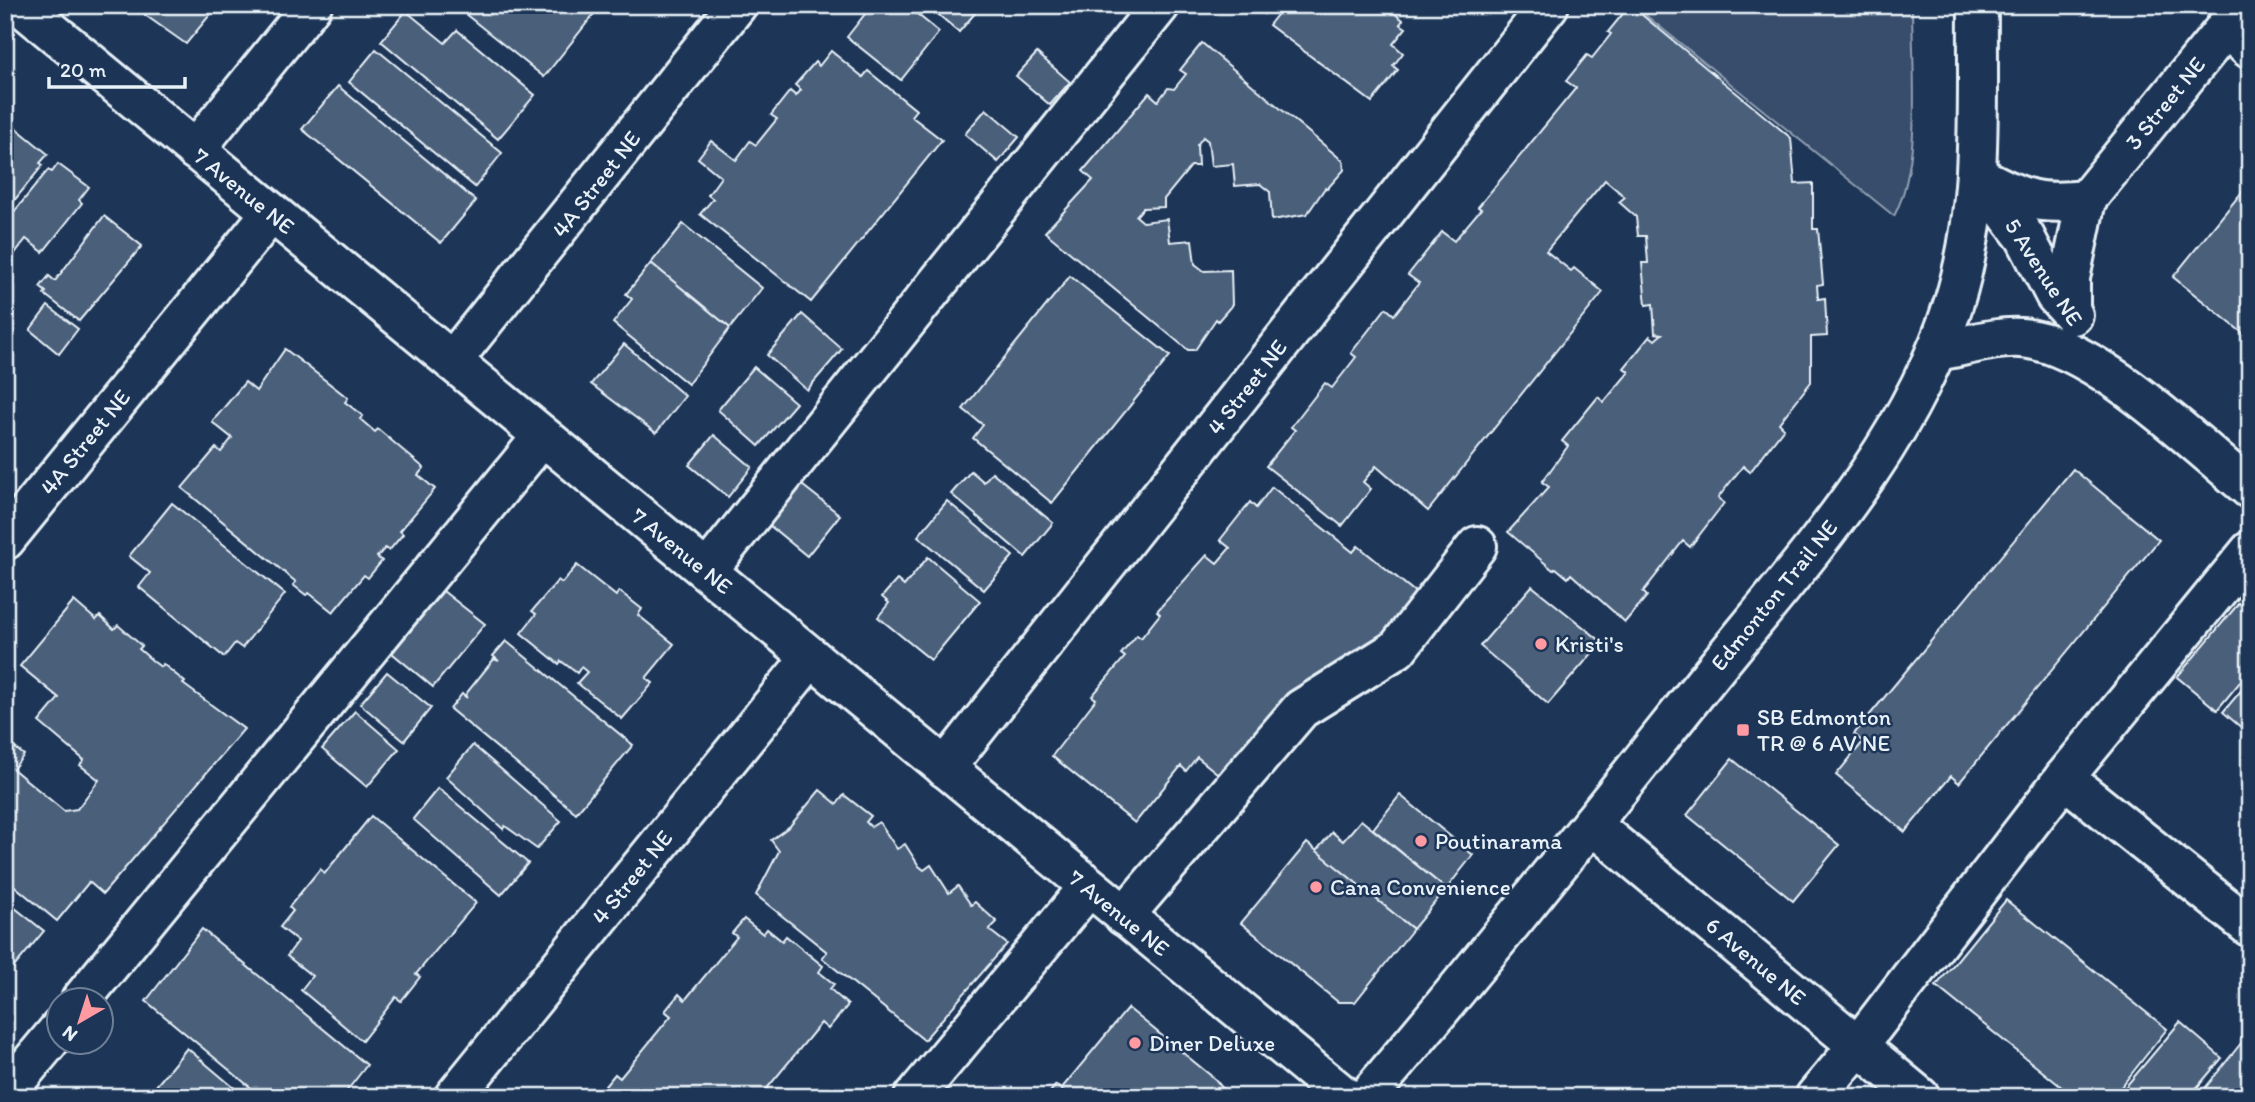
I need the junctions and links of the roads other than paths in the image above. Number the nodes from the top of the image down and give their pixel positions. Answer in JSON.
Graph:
{"nodes":[{"id":1,"x":20,"y":5,"type":"edge"},
{"id":2,"x":312,"y":5,"type":"edge"},
{"id":3,"x":737,"y":5,"type":"edge"},
{"id":4,"x":1160,"y":5,"type":"edge"},
{"id":5,"x":1978,"y":5,"type":"edge"},
{"id":6,"x":1532,"y":11,"type":"edge"},
{"id":7,"x":2240,"y":27,"type":"edge"},
{"id":8,"x":195,"y":150,"type":"junction"},
{"id":9,"x":1977,"y":175,"type":"junction"},
{"id":10,"x":2086,"y":200,"type":"junction"},
{"id":11,"x":271,"y":213,"type":"junction"},
{"id":12,"x":2070,"y":311,"type":"junction"},
{"id":13,"x":1937,"y":351,"type":"junction"},
{"id":14,"x":452,"y":361,"type":"junction"},
{"id":15,"x":2107,"y":371,"type":"junction"},
{"id":16,"x":542,"y":436,"type":"junction"},
{"id":17,"x":2250,"y":489,"type":"edge"},
{"id":18,"x":5,"y":540,"type":"edge"},
{"id":19,"x":1477,"y":547,"type":"dead end"},
{"id":20,"x":2250,"y":551,"type":"edge"},
{"id":21,"x":707,"y":571,"type":"junction"},
{"id":22,"x":811,"y":657,"type":"junction"},
{"id":23,"x":945,"y":768,"type":"junction"},
{"id":24,"x":2064,"y":778,"type":"junction"},
{"id":25,"x":1591,"y":824,"type":"junction"},
{"id":26,"x":1088,"y":888,"type":"junction"},
{"id":27,"x":1124,"y":916,"type":"junction"},
{"id":28,"x":2250,"y":927,"type":"edge"},
{"id":29,"x":93,"y":986,"type":"edge"},
{"id":30,"x":46,"y":1045,"type":"edge"},
{"id":31,"x":1858,"y":1046,"type":"junction"},
{"id":32,"x":5,"y":1094,"type":"edge"},
{"id":33,"x":454,"y":1097,"type":"edge"},
{"id":34,"x":914,"y":1097,"type":"edge"},
{"id":35,"x":1345,"y":1097,"type":"edge"},
{"id":36,"x":1367,"y":1097,"type":"edge"},
{"id":37,"x":1815,"y":1097,"type":"edge"},
{"id":38,"x":1920,"y":1097,"type":"edge"}],
"edges":[{"from":1,"to":8,"type":"street","name":"7 Avenue NE"},
{"from":2,"to":8,"type":"street"},
{"from":3,"to":14,"type":"street","name":"4A Street NE"},
{"from":4,"to":21,"type":"street"},
{"from":5,"to":9,"type":"street","name":"Edmonton Trail NE"},
{"from":6,"to":23,"type":"street","name":"4 Street NE"},
{"from":7,"to":10,"type":"street","name":"3 Street NE"},
{"from":8,"to":11,"type":"street","name":"7 Avenue NE"},
{"from":9,"to":10,"type":"street"},
{"from":9,"to":12,"type":"street","name":"5 Avenue NE"},
{"from":9,"to":13,"type":"street","name":"Edmonton Trail NE"},
{"from":10,"to":12,"type":"street","name":"3 Street NE"},
{"from":11,"to":14,"type":"street","name":"7 Avenue NE"},
{"from":11,"to":18,"type":"street","name":"4A Street NE"},
{"from":12,"to":15,"type":"street","name":"5 Avenue NE"},
{"from":13,"to":15,"type":"street","name":"5 Avenue NE"},
{"from":13,"to":25,"type":"street","name":"Edmonton Trail NE"},
{"from":14,"to":16,"type":"street","name":"7 Avenue NE"},
{"from":15,"to":17,"type":"street","name":"5 Avenue NE"},
{"from":16,"to":21,"type":"street","name":"7 Avenue NE"},
{"from":16,"to":29,"type":"street"},
{"from":19,"to":27,"type":"street"},
{"from":20,"to":24,"type":"street"},
{"from":21,"to":22,"type":"street","name":"7 Avenue NE"},
{"from":22,"to":23,"type":"street","name":"7 Avenue NE"},
{"from":22,"to":33,"type":"street","name":"4 Street NE"},
{"from":23,"to":26,"type":"street","name":"7 Avenue NE"},
{"from":24,"to":28,"type":"street"},
{"from":24,"to":31,"type":"street"},
{"from":25,"to":31,"type":"street","name":"6 Avenue NE"},
{"from":25,"to":36,"type":"street","name":"Edmonton Trail NE"},
{"from":26,"to":27,"type":"street","name":"7 Avenue NE"},
{"from":26,"to":34,"type":"street"},
{"from":27,"to":35,"type":"street","name":"7 Avenue NE"},
{"from":30,"to":32,"type":"street"},
{"from":31,"to":37,"type":"street"},
{"from":31,"to":38,"type":"street","name":"6 Avenue NE"}]}
